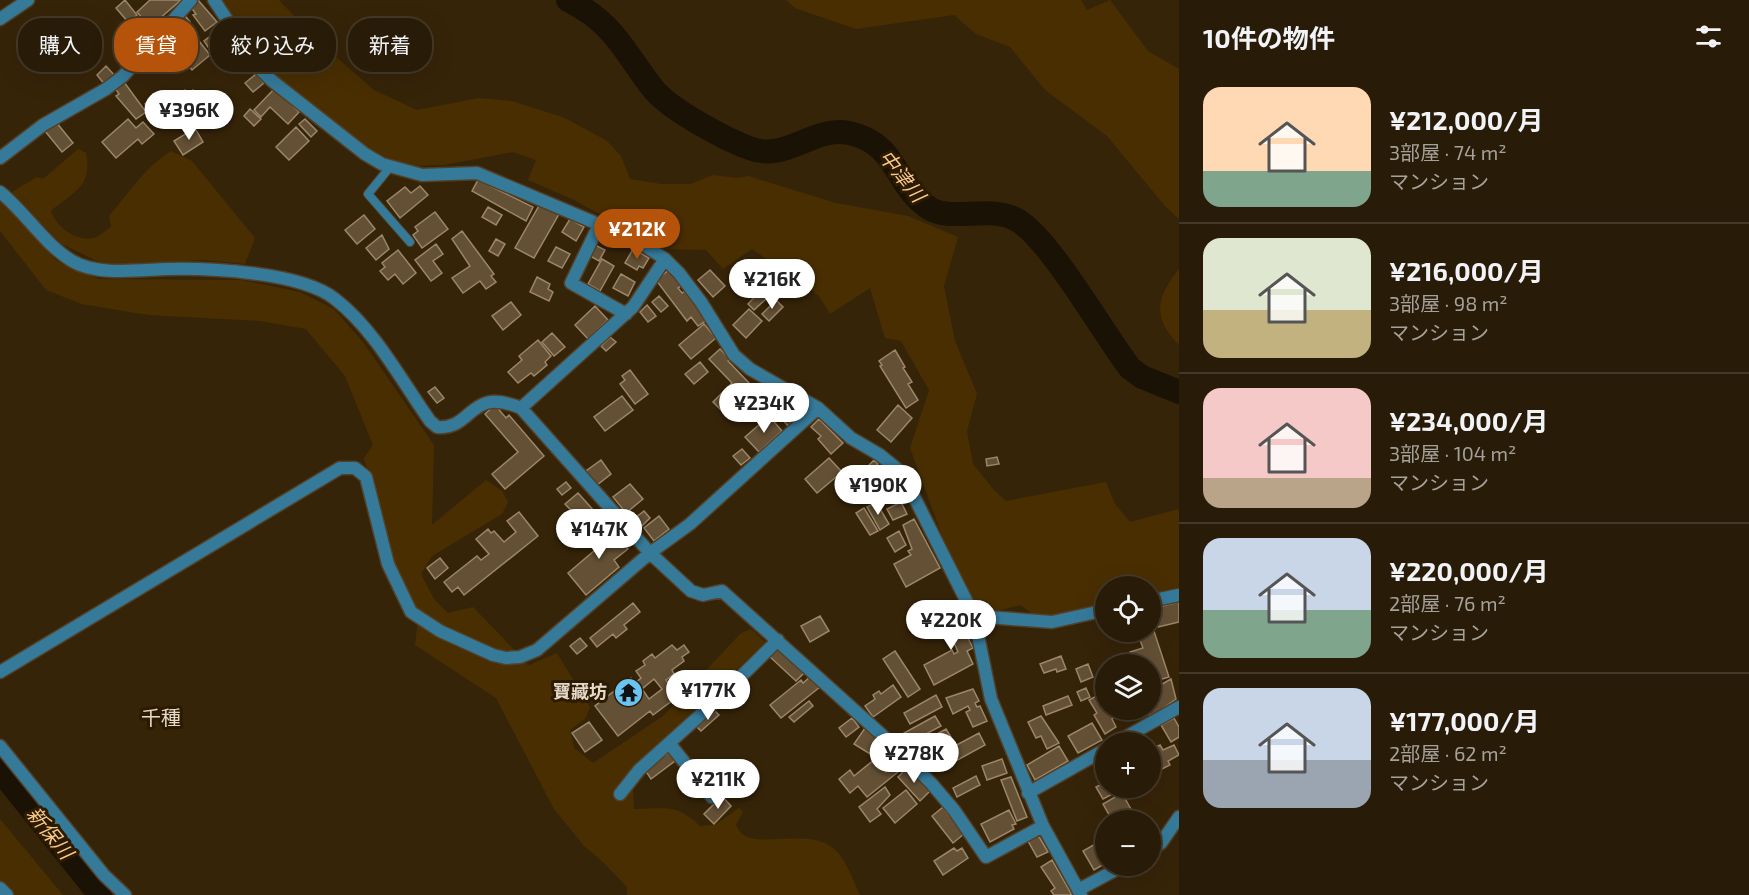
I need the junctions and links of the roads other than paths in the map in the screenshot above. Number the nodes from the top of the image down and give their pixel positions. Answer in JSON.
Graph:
{"nodes":[{"id":1,"x":28,"y":0,"type":"edge"},
{"id":2,"x":191,"y":0,"type":"edge"},
{"id":3,"x":214,"y":0,"type":"edge"},
{"id":4,"x":0,"y":19,"type":"edge"},
{"id":5,"x":0,"y":158,"type":"edge"},
{"id":6,"x":390,"y":167,"type":"junction"},
{"id":7,"x":0,"y":192,"type":"edge"},
{"id":8,"x":600,"y":223,"type":"junction"},
{"id":9,"x":410,"y":242,"type":"dead end"},
{"id":10,"x":665,"y":259,"type":"junction"},
{"id":11,"x":626,"y":314,"type":"junction"},
{"id":12,"x":521,"y":408,"type":"junction"},
{"id":13,"x":818,"y":408,"type":"junction"},
{"id":14,"x":650,"y":553,"type":"junction"},
{"id":15,"x":1179,"y":595,"type":"edge"},
{"id":16,"x":1161,"y":599,"type":"edge"},
{"id":17,"x":1095,"y":612,"type":"edge"},
{"id":18,"x":974,"y":616,"type":"junction"},
{"id":19,"x":778,"y":640,"type":"junction"},
{"id":20,"x":0,"y":672,"type":"edge"},
{"id":21,"x":1179,"y":707,"type":"edge"},
{"id":22,"x":1135,"y":732,"type":"edge"},
{"id":23,"x":669,"y":743,"type":"junction"},
{"id":24,"x":0,"y":746,"type":"edge"},
{"id":25,"x":1095,"y":755,"type":"edge"},
{"id":26,"x":1028,"y":793,"type":"junction"},
{"id":27,"x":620,"y":794,"type":"dead end"},
{"id":28,"x":712,"y":797,"type":"dead end"},
{"id":29,"x":1179,"y":817,"type":"edge"},
{"id":30,"x":1042,"y":825,"type":"junction"},
{"id":31,"x":1161,"y":843,"type":"edge"},
{"id":32,"x":1106,"y":876,"type":"edge"},
{"id":33,"x":0,"y":888,"type":"edge"},
{"id":34,"x":1079,"y":892,"type":"edge"},
{"id":35,"x":7,"y":895,"type":"edge"},
{"id":36,"x":125,"y":895,"type":"edge"}],
"edges":[{"from":1,"to":4,"type":"street"},
{"from":2,"to":5,"type":"street"},
{"from":3,"to":6,"type":"street"},
{"from":6,"to":8,"type":"street"},
{"from":6,"to":9,"type":"lane"},
{"from":7,"to":12,"type":"street"},
{"from":8,"to":10,"type":"street"},
{"from":8,"to":11,"type":"street"},
{"from":10,"to":11,"type":"street"},
{"from":10,"to":13,"type":"street"},
{"from":11,"to":12,"type":"street"},
{"from":12,"to":14,"type":"street"},
{"from":13,"to":14,"type":"street"},
{"from":13,"to":18,"type":"street"},
{"from":14,"to":19,"type":"street"},
{"from":14,"to":20,"type":"street"},
{"from":15,"to":16,"type":"street"},
{"from":17,"to":18,"type":"street"},
{"from":18,"to":26,"type":"street"},
{"from":19,"to":23,"type":"street"},
{"from":19,"to":30,"type":"street"},
{"from":21,"to":22,"type":"street"},
{"from":23,"to":27,"type":"street"},
{"from":23,"to":28,"type":"street"},
{"from":24,"to":36,"type":"street"},
{"from":25,"to":26,"type":"street"},
{"from":26,"to":30,"type":"street"},
{"from":29,"to":31,"type":"street"},
{"from":30,"to":34,"type":"street"},
{"from":32,"to":34,"type":"street"},
{"from":33,"to":35,"type":"street"}]}
